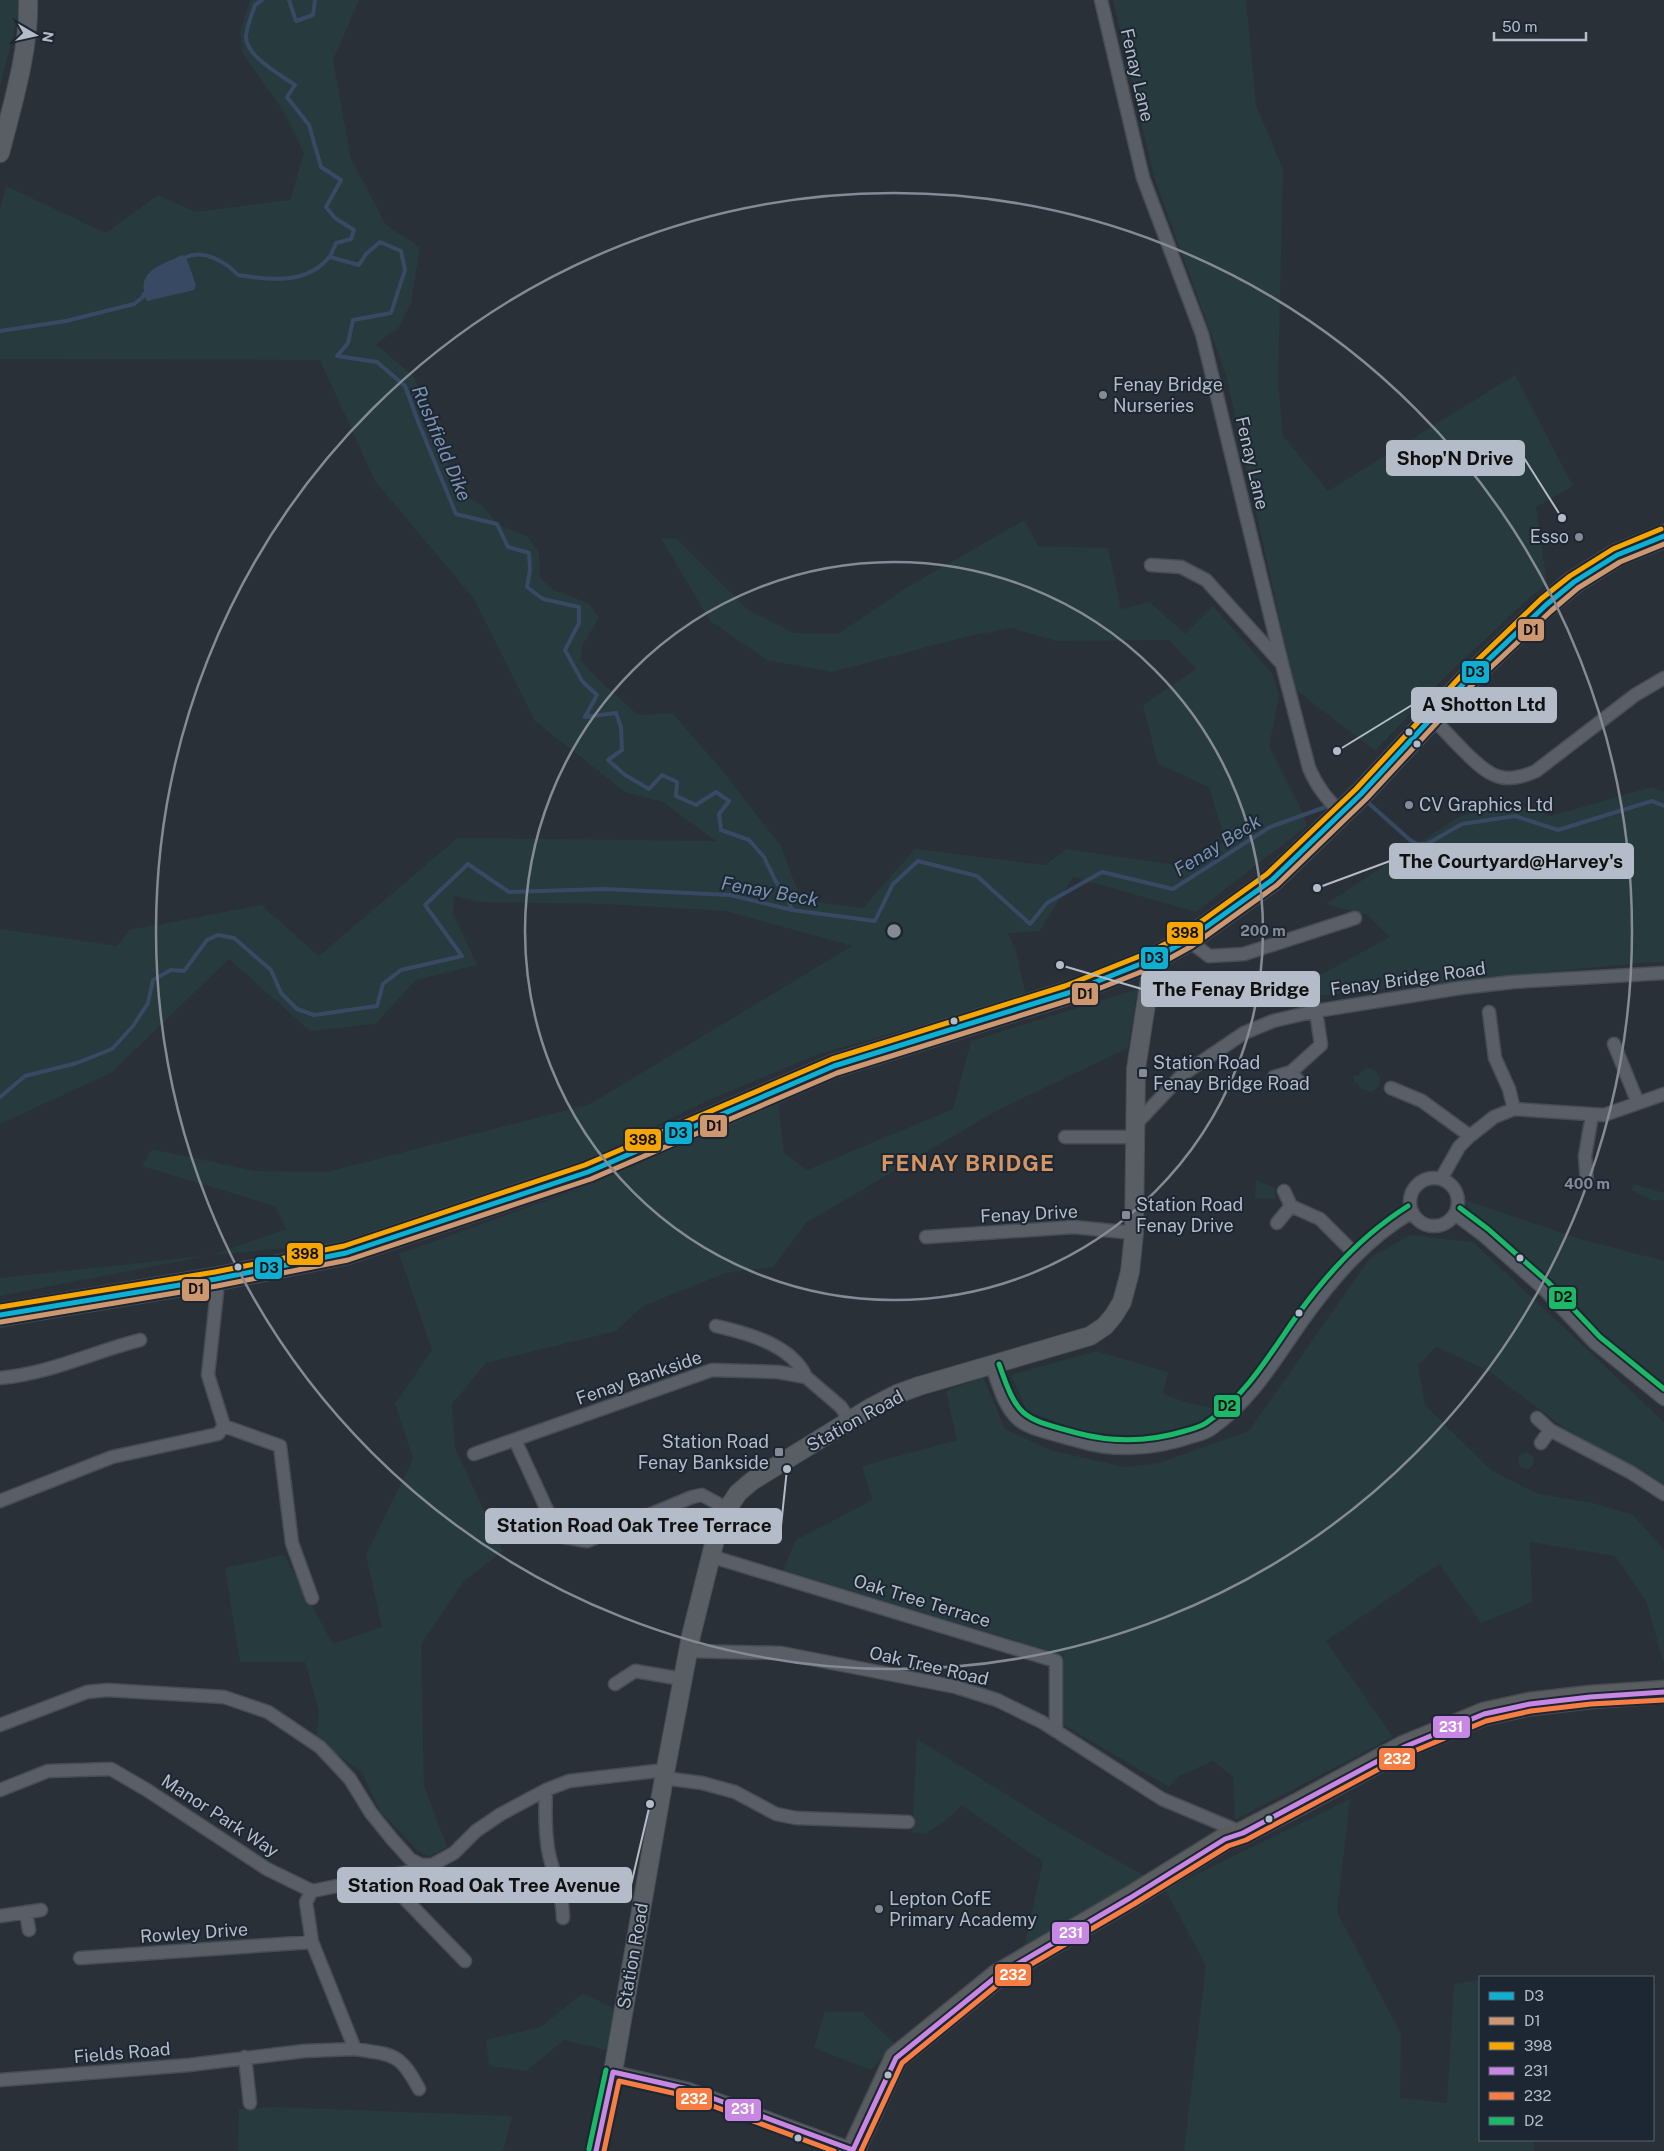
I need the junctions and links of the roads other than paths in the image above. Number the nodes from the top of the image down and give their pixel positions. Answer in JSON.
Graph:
{"nodes":[{"id":1,"x":28,"y":0,"type":"edge"},
{"id":2,"x":1101,"y":0,"type":"edge"},
{"id":3,"x":0,"y":153,"type":"edge"},
{"id":4,"x":1664,"y":536,"type":"edge"},
{"id":5,"x":1151,"y":565,"type":"dead end"},
{"id":6,"x":1282,"y":664,"type":"junction"},
{"id":7,"x":1664,"y":678,"type":"edge"},
{"id":8,"x":1433,"y":718,"type":"junction"},
{"id":9,"x":1341,"y":813,"type":"junction"},
{"id":10,"x":1355,"y":918,"type":"dead end"},
{"id":11,"x":1188,"y":940,"type":"junction"},
{"id":12,"x":1153,"y":959,"type":"junction"},
{"id":13,"x":1664,"y":973,"type":"edge"},
{"id":14,"x":1316,"y":1011,"type":"junction"},
{"id":15,"x":1489,"y":1012,"type":"dead end"},
{"id":16,"x":1614,"y":1044,"type":"dead end"},
{"id":17,"x":1291,"y":1072,"type":"junction"},
{"id":18,"x":1274,"y":1077,"type":"dead end"},
{"id":19,"x":1300,"y":1083,"type":"dead end"},
{"id":20,"x":1391,"y":1088,"type":"dead end"},
{"id":21,"x":1664,"y":1094,"type":"edge"},
{"id":22,"x":1638,"y":1103,"type":"junction"},
{"id":23,"x":1514,"y":1109,"type":"junction"},
{"id":24,"x":1592,"y":1115,"type":"junction"},
{"id":25,"x":1134,"y":1131,"type":"junction"},
{"id":26,"x":1470,"y":1136,"type":"junction"},
{"id":27,"x":1065,"y":1137,"type":"dead end"},
{"id":28,"x":1441,"y":1179,"type":"junction"},
{"id":29,"x":1587,"y":1182,"type":"dead end"},
{"id":30,"x":1284,"y":1191,"type":"dead end"},
{"id":31,"x":1291,"y":1206,"type":"junction"},
{"id":32,"x":1412,"y":1212,"type":"junction"},
{"id":33,"x":1455,"y":1214,"type":"junction"},
{"id":34,"x":1277,"y":1223,"type":"dead end"},
{"id":35,"x":1134,"y":1233,"type":"junction"},
{"id":36,"x":926,"y":1237,"type":"dead end"},
{"id":37,"x":1356,"y":1254,"type":"junction"},
{"id":38,"x":216,"y":1279,"type":"junction"},
{"id":39,"x":0,"y":1315,"type":"edge"},
{"id":40,"x":716,"y":1326,"type":"dead end"},
{"id":41,"x":140,"y":1340,"type":"dead end"},
{"id":42,"x":992,"y":1366,"type":"junction"},
{"id":43,"x":806,"y":1377,"type":"junction"},
{"id":44,"x":0,"y":1378,"type":"edge"},
{"id":45,"x":1664,"y":1399,"type":"edge"},
{"id":46,"x":1537,"y":1418,"type":"dead end"},
{"id":47,"x":850,"y":1421,"type":"junction"},
{"id":48,"x":224,"y":1426,"type":"junction"},
{"id":49,"x":1550,"y":1430,"type":"junction"},
{"id":50,"x":515,"y":1440,"type":"junction"},
{"id":51,"x":1541,"y":1443,"type":"dead end"},
{"id":52,"x":474,"y":1454,"type":"dead end"},
{"id":53,"x":1664,"y":1494,"type":"edge"},
{"id":54,"x":0,"y":1501,"type":"edge"},
{"id":55,"x":726,"y":1508,"type":"junction"},
{"id":56,"x":710,"y":1556,"type":"junction"},
{"id":57,"x":312,"y":1598,"type":"dead end"},
{"id":58,"x":688,"y":1651,"type":"junction"},
{"id":59,"x":682,"y":1679,"type":"junction"},
{"id":60,"x":615,"y":1684,"type":"dead end"},
{"id":61,"x":1664,"y":1692,"type":"edge"},
{"id":62,"x":0,"y":1724,"type":"edge"},
{"id":63,"x":1056,"y":1731,"type":"junction"},
{"id":64,"x":664,"y":1774,"type":"junction"},
{"id":65,"x":0,"y":1790,"type":"edge"},
{"id":66,"x":546,"y":1790,"type":"junction"},
{"id":67,"x":908,"y":1822,"type":"dead end"},
{"id":68,"x":1246,"y":1834,"type":"junction"},
{"id":69,"x":421,"y":1865,"type":"junction"},
{"id":70,"x":394,"y":1875,"type":"junction"},
{"id":71,"x":312,"y":1891,"type":"junction"},
{"id":72,"x":41,"y":1910,"type":"dead end"},
{"id":73,"x":26,"y":1912,"type":"junction"},
{"id":74,"x":0,"y":1916,"type":"edge"},
{"id":75,"x":563,"y":1918,"type":"dead end"},
{"id":76,"x":29,"y":1930,"type":"dead end"},
{"id":77,"x":312,"y":1942,"type":"junction"},
{"id":78,"x":80,"y":1958,"type":"dead end"},
{"id":79,"x":465,"y":1961,"type":"dead end"},
{"id":80,"x":355,"y":2049,"type":"junction"},
{"id":81,"x":246,"y":2057,"type":"junction"},
{"id":82,"x":613,"y":2072,"type":"junction"},
{"id":83,"x":0,"y":2080,"type":"edge"},
{"id":84,"x":419,"y":2089,"type":"dead end"},
{"id":85,"x":250,"y":2103,"type":"dead end"},
{"id":86,"x":596,"y":2151,"type":"edge"},
{"id":87,"x":855,"y":2151,"type":"edge"}],
"edges":[{"from":1,"to":3,"type":"street"},
{"from":2,"to":6,"type":"street","name":"Fenay Lane"},
{"from":4,"to":8,"type":"highway"},
{"from":5,"to":6,"type":"street"},
{"from":6,"to":9,"type":"street","name":"Fenay Lane"},
{"from":7,"to":8,"type":"street"},
{"from":8,"to":9,"type":"highway"},
{"from":9,"to":11,"type":"highway"},
{"from":10,"to":11,"type":"street"},
{"from":11,"to":12,"type":"highway"},
{"from":12,"to":25,"type":"street","name":"Station Road"},
{"from":12,"to":38,"type":"highway"},
{"from":13,"to":14,"type":"street","name":"Fenay Bridge Road"},
{"from":14,"to":17,"type":"street"},
{"from":14,"to":25,"type":"street","name":"Fenay Bridge Road"},
{"from":15,"to":23,"type":"street"},
{"from":16,"to":22,"type":"street"},
{"from":17,"to":18,"type":"street"},
{"from":17,"to":19,"type":"street"},
{"from":20,"to":26,"type":"street"},
{"from":21,"to":22,"type":"street"},
{"from":22,"to":24,"type":"street"},
{"from":23,"to":24,"type":"street"},
{"from":23,"to":26,"type":"street"},
{"from":24,"to":29,"type":"street"},
{"from":25,"to":27,"type":"street"},
{"from":25,"to":35,"type":"street","name":"Station Road"},
{"from":26,"to":28,"type":"street"},
{"from":28,"to":32,"type":"street"},
{"from":28,"to":33,"type":"street"},
{"from":30,"to":31,"type":"street"},
{"from":31,"to":34,"type":"street"},
{"from":31,"to":37,"type":"street"},
{"from":32,"to":33,"type":"street"},
{"from":32,"to":37,"type":"street"},
{"from":33,"to":45,"type":"street"},
{"from":35,"to":36,"type":"street","name":"Fenay Drive"},
{"from":35,"to":42,"type":"street","name":"Station Road"},
{"from":37,"to":42,"type":"street"},
{"from":38,"to":39,"type":"highway"},
{"from":38,"to":48,"type":"street"},
{"from":40,"to":43,"type":"street"},
{"from":41,"to":44,"type":"street"},
{"from":42,"to":47,"type":"street","name":"Station Road"},
{"from":43,"to":47,"type":"street"},
{"from":43,"to":50,"type":"street","name":"Fenay Bankside"},
{"from":46,"to":49,"type":"street"},
{"from":47,"to":55,"type":"street","name":"Station Road"},
{"from":48,"to":54,"type":"street"},
{"from":48,"to":57,"type":"street"},
{"from":49,"to":51,"type":"street"},
{"from":49,"to":53,"type":"street"},
{"from":50,"to":52,"type":"street","name":"Fenay Bankside"},
{"from":50,"to":55,"type":"street"},
{"from":55,"to":56,"type":"street","name":"Station Road"},
{"from":56,"to":58,"type":"street","name":"Station Road"},
{"from":56,"to":63,"type":"street","name":"Oak Tree Terrace"},
{"from":58,"to":59,"type":"street","name":"Station Road"},
{"from":58,"to":63,"type":"street","name":"Oak Tree Road"},
{"from":59,"to":60,"type":"street"},
{"from":59,"to":64,"type":"street","name":"Station Road"},
{"from":61,"to":68,"type":"highway"},
{"from":62,"to":69,"type":"street"},
{"from":63,"to":68,"type":"street","name":"Oak Tree Road"},
{"from":64,"to":66,"type":"street"},
{"from":64,"to":67,"type":"street"},
{"from":64,"to":82,"type":"street","name":"Station Road"},
{"from":65,"to":71,"type":"street","name":"Manor Park Way"},
{"from":66,"to":69,"type":"street"},
{"from":66,"to":75,"type":"street"},
{"from":68,"to":87,"type":"highway"},
{"from":69,"to":70,"type":"street"},
{"from":70,"to":71,"type":"street"},
{"from":70,"to":79,"type":"street"},
{"from":71,"to":77,"type":"street"},
{"from":72,"to":73,"type":"street"},
{"from":73,"to":74,"type":"street"},
{"from":73,"to":76,"type":"street"},
{"from":77,"to":78,"type":"street","name":"Rowley Drive"},
{"from":77,"to":80,"type":"street"},
{"from":80,"to":81,"type":"street","name":"Fields Road"},
{"from":80,"to":84,"type":"street","name":"Fields Road"},
{"from":81,"to":83,"type":"street","name":"Fields Road"},
{"from":81,"to":85,"type":"street"},
{"from":82,"to":86,"type":"street","name":"Station Road"},
{"from":82,"to":87,"type":"street"}]}
